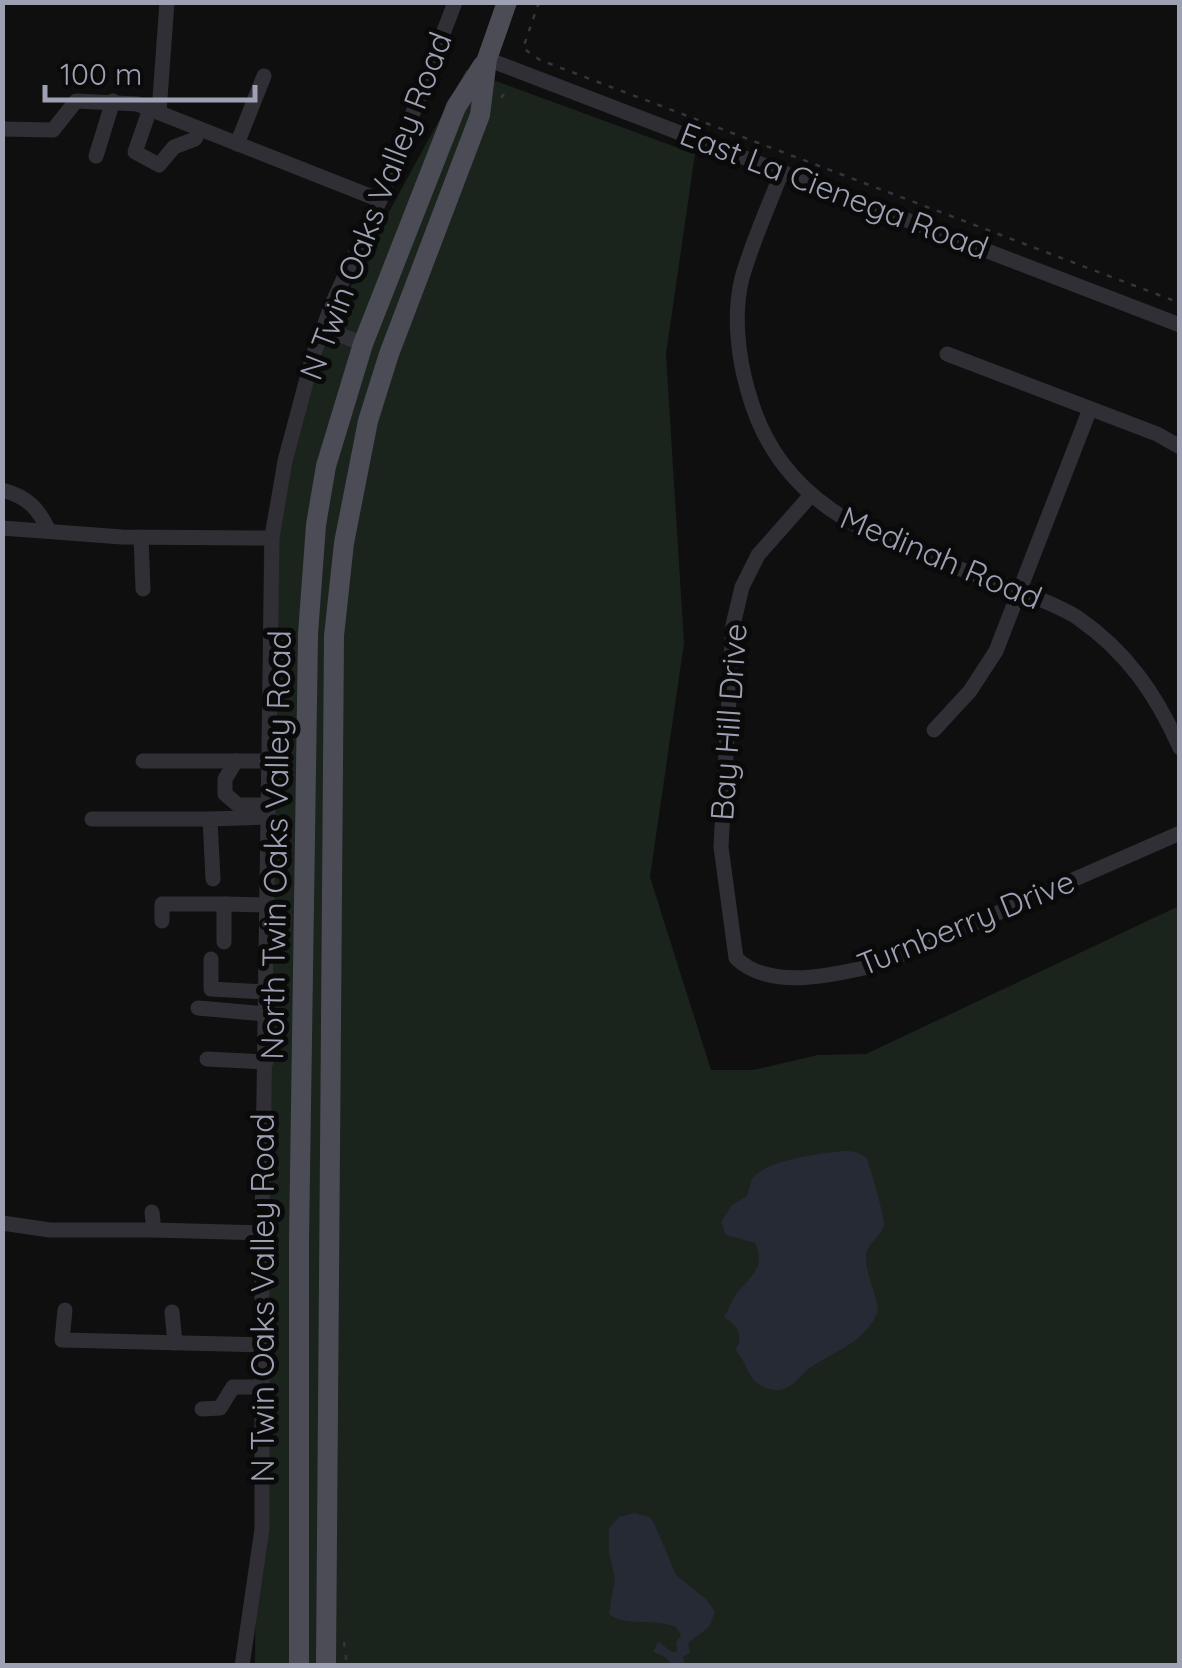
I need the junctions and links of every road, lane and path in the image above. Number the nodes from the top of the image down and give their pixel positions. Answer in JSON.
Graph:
{"nodes":[{"id":1,"x":167,"y":2,"type":"edge"},
{"id":2,"x":455,"y":2,"type":"edge"},
{"id":3,"x":506,"y":2,"type":"edge"},
{"id":4,"x":539,"y":2,"type":"edge"},
{"id":5,"x":487,"y":58,"type":"junction"},
{"id":6,"x":264,"y":76,"type":"dead end"},
{"id":7,"x":507,"y":90,"type":"dead end"},
{"id":8,"x":499,"y":100,"type":"dead end"},
{"id":9,"x":112,"y":101,"type":"junction"},
{"id":10,"x":155,"y":111,"type":"junction"},
{"id":11,"x":2,"y":129,"type":"edge"},
{"id":12,"x":200,"y":129,"type":"junction"},
{"id":13,"x":237,"y":144,"type":"junction"},
{"id":14,"x":96,"y":156,"type":"dead end"},
{"id":15,"x":782,"y":171,"type":"junction"},
{"id":16,"x":380,"y":200,"type":"junction"},
{"id":17,"x":416,"y":283,"type":"junction"},
{"id":18,"x":1180,"y":303,"type":"edge"},
{"id":19,"x":1180,"y":325,"type":"edge"},
{"id":20,"x":323,"y":328,"type":"junction"},
{"id":21,"x":362,"y":344,"type":"junction"},
{"id":22,"x":947,"y":354,"type":"dead end"},
{"id":23,"x":1090,"y":408,"type":"junction"},
{"id":24,"x":1180,"y":447,"type":"edge"},
{"id":25,"x":360,"y":460,"type":"junction"},
{"id":26,"x":2,"y":490,"type":"edge"},
{"id":27,"x":811,"y":495,"type":"junction"},
{"id":28,"x":2,"y":528,"type":"edge"},
{"id":29,"x":49,"y":531,"type":"junction"},
{"id":30,"x":141,"y":537,"type":"junction"},
{"id":31,"x":272,"y":538,"type":"junction"},
{"id":32,"x":143,"y":589,"type":"dead end"},
{"id":33,"x":1020,"y":592,"type":"junction"},
{"id":34,"x":934,"y":730,"type":"dead end"},
{"id":35,"x":1180,"y":748,"type":"edge"},
{"id":36,"x":143,"y":760,"type":"dead end"},
{"id":37,"x":236,"y":760,"type":"junction"},
{"id":38,"x":269,"y":760,"type":"junction"},
{"id":39,"x":268,"y":811,"type":"junction"},
{"id":40,"x":92,"y":819,"type":"dead end"},
{"id":41,"x":210,"y":819,"type":"junction"},
{"id":42,"x":1180,"y":834,"type":"edge"},
{"id":43,"x":213,"y":878,"type":"dead end"},
{"id":44,"x":224,"y":904,"type":"junction"},
{"id":45,"x":267,"y":904,"type":"junction"},
{"id":46,"x":162,"y":920,"type":"dead end"},
{"id":47,"x":224,"y":942,"type":"dead end"},
{"id":48,"x":211,"y":960,"type":"dead end"},
{"id":49,"x":746,"y":968,"type":"joint"},
{"id":50,"x":266,"y":992,"type":"junction"},
{"id":51,"x":198,"y":1008,"type":"dead end"},
{"id":52,"x":266,"y":1014,"type":"junction"},
{"id":53,"x":207,"y":1059,"type":"dead end"},
{"id":54,"x":266,"y":1062,"type":"junction"},
{"id":55,"x":152,"y":1212,"type":"dead end"},
{"id":56,"x":2,"y":1224,"type":"edge"},
{"id":57,"x":154,"y":1230,"type":"junction"},
{"id":58,"x":262,"y":1233,"type":"junction"},
{"id":59,"x":65,"y":1310,"type":"dead end"},
{"id":60,"x":172,"y":1312,"type":"dead end"},
{"id":61,"x":175,"y":1343,"type":"junction"},
{"id":62,"x":263,"y":1345,"type":"junction"},
{"id":63,"x":262,"y":1387,"type":"junction"},
{"id":64,"x":202,"y":1409,"type":"dead end"},
{"id":65,"x":344,"y":1643,"type":"dead end"},
{"id":66,"x":242,"y":1666,"type":"edge"},
{"id":67,"x":299,"y":1666,"type":"edge"},
{"id":68,"x":326,"y":1666,"type":"edge"},
{"id":69,"x":347,"y":1666,"type":"edge"}],
"edges":[{"from":1,"to":10,"type":"street"},
{"from":2,"to":16,"type":"street","name":"N Twin Oaks Valley Road"},
{"from":3,"to":5,"type":"main road","name":"North Twin Oaks Valley Road"},
{"from":4,"to":18,"type":"path"},
{"from":5,"to":15,"type":"street","name":"East La Cienega Road"},
{"from":5,"to":17,"type":"main road","name":"North Twin Oaks Valley Road"},
{"from":5,"to":21,"type":"main road","name":"North Twin Oaks Valley Road"},
{"from":6,"to":13,"type":"street"},
{"from":7,"to":8,"type":"path"},
{"from":9,"to":10,"type":"street"},
{"from":9,"to":11,"type":"street"},
{"from":9,"to":14,"type":"street"},
{"from":10,"to":12,"type":"street"},
{"from":10,"to":12,"type":"street"},
{"from":12,"to":13,"type":"street"},
{"from":13,"to":16,"type":"street"},
{"from":15,"to":19,"type":"street","name":"East La Cienega Road"},
{"from":15,"to":27,"type":"street","name":"Medinah Road"},
{"from":16,"to":20,"type":"street","name":"N Twin Oaks Valley Road"},
{"from":17,"to":21,"type":"main road"},
{"from":17,"to":25,"type":"main road","name":"North Twin Oaks Valley Road"},
{"from":20,"to":21,"type":"street"},
{"from":20,"to":31,"type":"street","name":"N Twin Oaks Valley Road"},
{"from":21,"to":25,"type":"main road"},
{"from":21,"to":67,"type":"main road","name":"North Twin Oaks Valley Road"},
{"from":22,"to":23,"type":"street"},
{"from":23,"to":24,"type":"street"},
{"from":23,"to":33,"type":"street"},
{"from":25,"to":68,"type":"main road","name":"North Twin Oaks Valley Road"},
{"from":26,"to":29,"type":"street"},
{"from":27,"to":33,"type":"street","name":"Medinah Road"},
{"from":27,"to":49,"type":"street","name":"Bay Hill Drive"},
{"from":28,"to":29,"type":"street"},
{"from":29,"to":30,"type":"street"},
{"from":30,"to":31,"type":"street"},
{"from":30,"to":32,"type":"street"},
{"from":31,"to":38,"type":"street","name":"N Twin Oaks Valley Road"},
{"from":33,"to":34,"type":"street"},
{"from":33,"to":35,"type":"street","name":"Medinah Road"},
{"from":36,"to":37,"type":"street"},
{"from":37,"to":38,"type":"street"},
{"from":37,"to":39,"type":"street"},
{"from":38,"to":39,"type":"street","name":"N Twin Oaks Valley Road"},
{"from":39,"to":41,"type":"street"},
{"from":39,"to":45,"type":"street","name":"N Twin Oaks Valley Road"},
{"from":40,"to":41,"type":"street"},
{"from":41,"to":43,"type":"street"},
{"from":42,"to":49,"type":"street","name":"Turnberry Drive"},
{"from":44,"to":45,"type":"street"},
{"from":44,"to":46,"type":"street"},
{"from":44,"to":47,"type":"street"},
{"from":45,"to":50,"type":"street","name":"N Twin Oaks Valley Road"},
{"from":48,"to":50,"type":"street"},
{"from":50,"to":52,"type":"street","name":"N Twin Oaks Valley Road"},
{"from":51,"to":52,"type":"street"},
{"from":52,"to":54,"type":"street","name":"N Twin Oaks Valley Road"},
{"from":53,"to":54,"type":"street"},
{"from":54,"to":58,"type":"street","name":"N Twin Oaks Valley Road"},
{"from":55,"to":57,"type":"street"},
{"from":56,"to":57,"type":"street"},
{"from":57,"to":58,"type":"street"},
{"from":58,"to":62,"type":"street","name":"N Twin Oaks Valley Road"},
{"from":59,"to":61,"type":"street"},
{"from":60,"to":61,"type":"street"},
{"from":61,"to":62,"type":"street"},
{"from":62,"to":63,"type":"street","name":"N Twin Oaks Valley Road"},
{"from":63,"to":64,"type":"street"},
{"from":63,"to":66,"type":"street","name":"N Twin Oaks Valley Road"},
{"from":65,"to":69,"type":"path"}]}
